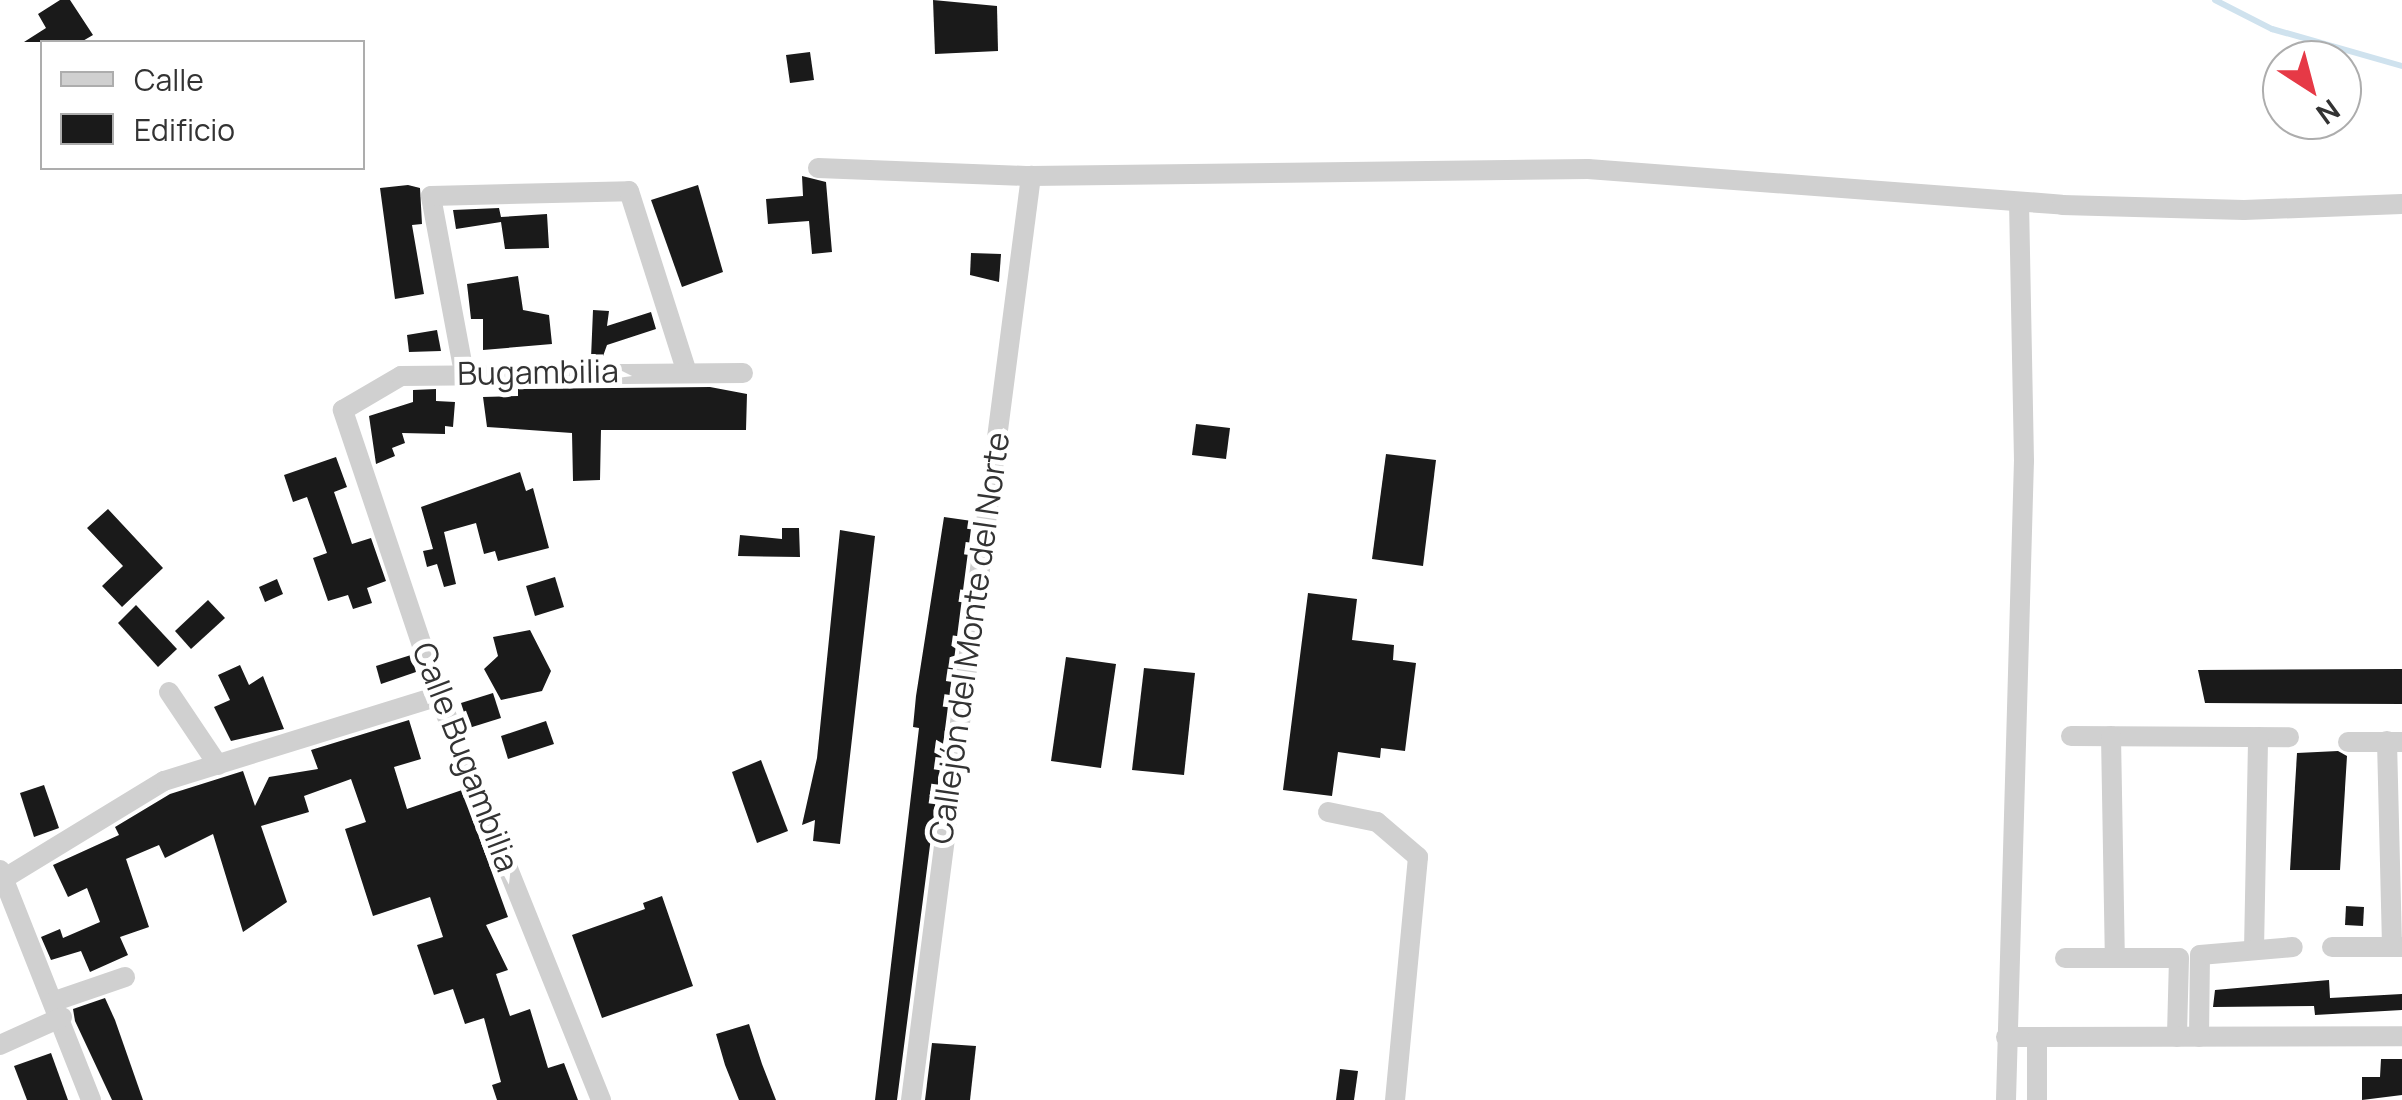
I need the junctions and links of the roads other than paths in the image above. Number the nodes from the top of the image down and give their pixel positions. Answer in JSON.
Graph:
{"nodes":[{"id":1,"x":818,"y":168,"type":"dead end"},
{"id":2,"x":1031,"y":176,"type":"junction"},
{"id":3,"x":2019,"y":203,"type":"junction"},
{"id":4,"x":2402,"y":204,"type":"edge"},
{"id":5,"x":686,"y":370,"type":"junction"},
{"id":6,"x":464,"y":373,"type":"junction"},
{"id":7,"x":743,"y":373,"type":"dead end"},
{"id":8,"x":343,"y":410,"type":"joint"},
{"id":9,"x":169,"y":692,"type":"dead end"},
{"id":10,"x":439,"y":696,"type":"junction"},
{"id":11,"x":2071,"y":736,"type":"dead end"},
{"id":12,"x":2111,"y":736,"type":"junction"},
{"id":13,"x":2258,"y":737,"type":"junction"},
{"id":14,"x":2289,"y":737,"type":"dead end"},
{"id":15,"x":2394,"y":741,"type":"edge"},
{"id":16,"x":2348,"y":742,"type":"dead end"},
{"id":17,"x":218,"y":765,"type":"junction"},
{"id":18,"x":1328,"y":812,"type":"dead end"},
{"id":19,"x":1,"y":877,"type":"edge"},
{"id":20,"x":2397,"y":946,"type":"edge"},
{"id":21,"x":2293,"y":947,"type":"dead end"},
{"id":22,"x":2332,"y":947,"type":"dead end"},
{"id":23,"x":2254,"y":950,"type":"junction"},
{"id":24,"x":2115,"y":955,"type":"junction"},
{"id":25,"x":2065,"y":958,"type":"dead end"},
{"id":26,"x":125,"y":977,"type":"dead end"},
{"id":27,"x":59,"y":1009,"type":"junction"},
{"id":28,"x":2006,"y":1036,"type":"junction"},
{"id":29,"x":2402,"y":1036,"type":"edge"},
{"id":30,"x":2188,"y":1037,"type":"junction"},
{"id":31,"x":2037,"y":1038,"type":"junction"},
{"id":32,"x":0,"y":1045,"type":"edge"},
{"id":33,"x":90,"y":1100,"type":"edge"},
{"id":34,"x":601,"y":1100,"type":"edge"},
{"id":35,"x":911,"y":1100,"type":"edge"},
{"id":36,"x":1394,"y":1100,"type":"edge"},
{"id":37,"x":2006,"y":1100,"type":"edge"},
{"id":38,"x":2037,"y":1100,"type":"edge"}],
"edges":[{"from":1,"to":2,"type":"street"},
{"from":2,"to":3,"type":"street"},
{"from":2,"to":35,"type":"street","name":"Callejón del Monte del Norte"},
{"from":3,"to":4,"type":"street"},
{"from":3,"to":28,"type":"street"},
{"from":5,"to":6,"type":"street","name":"Bugambilia"},
{"from":5,"to":6,"type":"street"},
{"from":5,"to":7,"type":"street","name":"Bugambilia"},
{"from":6,"to":8,"type":"street","name":"Bugambilia"},
{"from":8,"to":10,"type":"street","name":"Calle Bugambilia"},
{"from":9,"to":17,"type":"street"},
{"from":10,"to":17,"type":"street"},
{"from":10,"to":34,"type":"street","name":"Calle Bugambilia"},
{"from":11,"to":12,"type":"street"},
{"from":12,"to":13,"type":"street"},
{"from":12,"to":24,"type":"street"},
{"from":13,"to":14,"type":"street"},
{"from":13,"to":23,"type":"street"},
{"from":15,"to":16,"type":"street"},
{"from":15,"to":20,"type":"street"},
{"from":17,"to":19,"type":"street"},
{"from":18,"to":36,"type":"street"},
{"from":19,"to":27,"type":"street"},
{"from":20,"to":22,"type":"street"},
{"from":21,"to":23,"type":"street"},
{"from":23,"to":30,"type":"street"},
{"from":24,"to":25,"type":"street"},
{"from":24,"to":30,"type":"street"},
{"from":26,"to":27,"type":"street"},
{"from":27,"to":32,"type":"street"},
{"from":27,"to":33,"type":"street"},
{"from":28,"to":31,"type":"street"},
{"from":28,"to":37,"type":"street"},
{"from":29,"to":30,"type":"street"},
{"from":30,"to":31,"type":"street"},
{"from":31,"to":38,"type":"street"}]}
